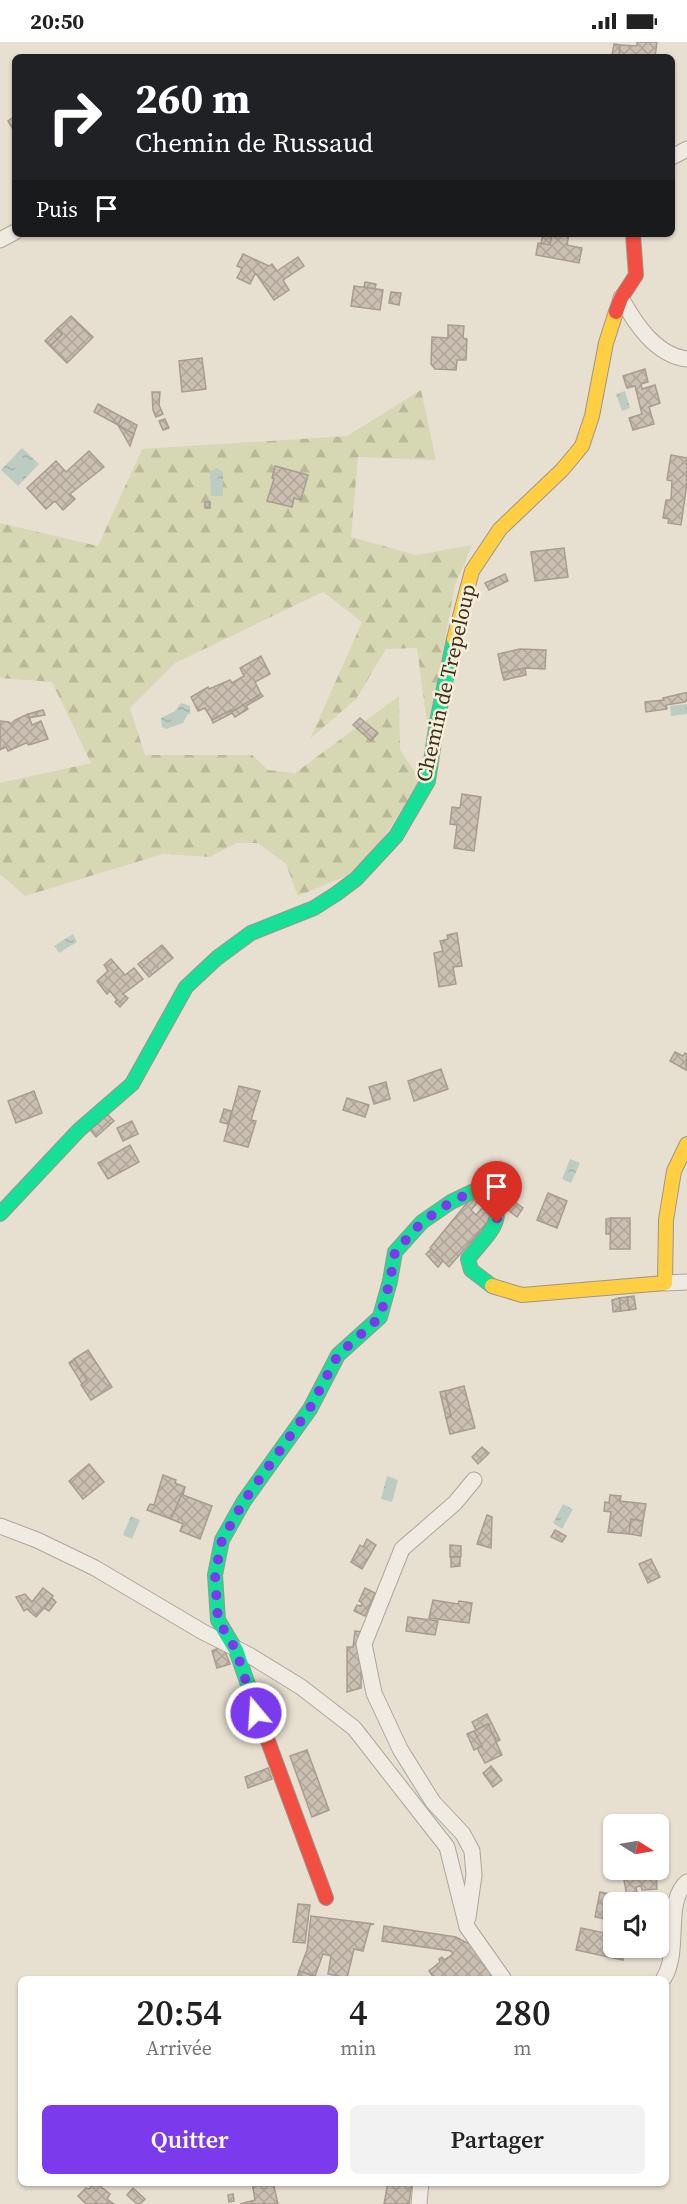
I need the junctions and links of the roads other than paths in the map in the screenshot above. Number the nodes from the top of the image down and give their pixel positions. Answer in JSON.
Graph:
{"nodes":[{"id":1,"x":633,"y":237,"type":"edge"},
{"id":2,"x":621,"y":298,"type":"junction"},
{"id":3,"x":687,"y":359,"type":"edge"},
{"id":4,"x":687,"y":1144,"type":"edge"},
{"id":5,"x":0,"y":1214,"type":"edge"},
{"id":6,"x":687,"y":1282,"type":"edge"},
{"id":7,"x":665,"y":1283,"type":"junction"},
{"id":8,"x":474,"y":1480,"type":"dead end"},
{"id":9,"x":0,"y":1526,"type":"edge"},
{"id":10,"x":236,"y":1650,"type":"junction"},
{"id":11,"x":687,"y":1882,"type":"edge"},
{"id":12,"x":326,"y":1898,"type":"dead end"},
{"id":13,"x":467,"y":1927,"type":"junction"},
{"id":14,"x":502,"y":1976,"type":"edge"},
{"id":15,"x":665,"y":1976,"type":"edge"},
{"id":16,"x":421,"y":2186,"type":"edge"},
{"id":17,"x":419,"y":2204,"type":"edge"}],
"edges":[{"from":1,"to":2,"type":"street","name":"Chemin de Trepeloup"},
{"from":2,"to":3,"type":"street"},
{"from":2,"to":5,"type":"street","name":"Chemin de Trepeloup"},
{"from":4,"to":7,"type":"street"},
{"from":6,"to":7,"type":"street"},
{"from":7,"to":10,"type":"street"},
{"from":8,"to":13,"type":"street"},
{"from":9,"to":10,"type":"street"},
{"from":10,"to":12,"type":"street"},
{"from":10,"to":13,"type":"street"},
{"from":11,"to":15,"type":"street"},
{"from":13,"to":14,"type":"street"},
{"from":16,"to":17,"type":"street"}]}
